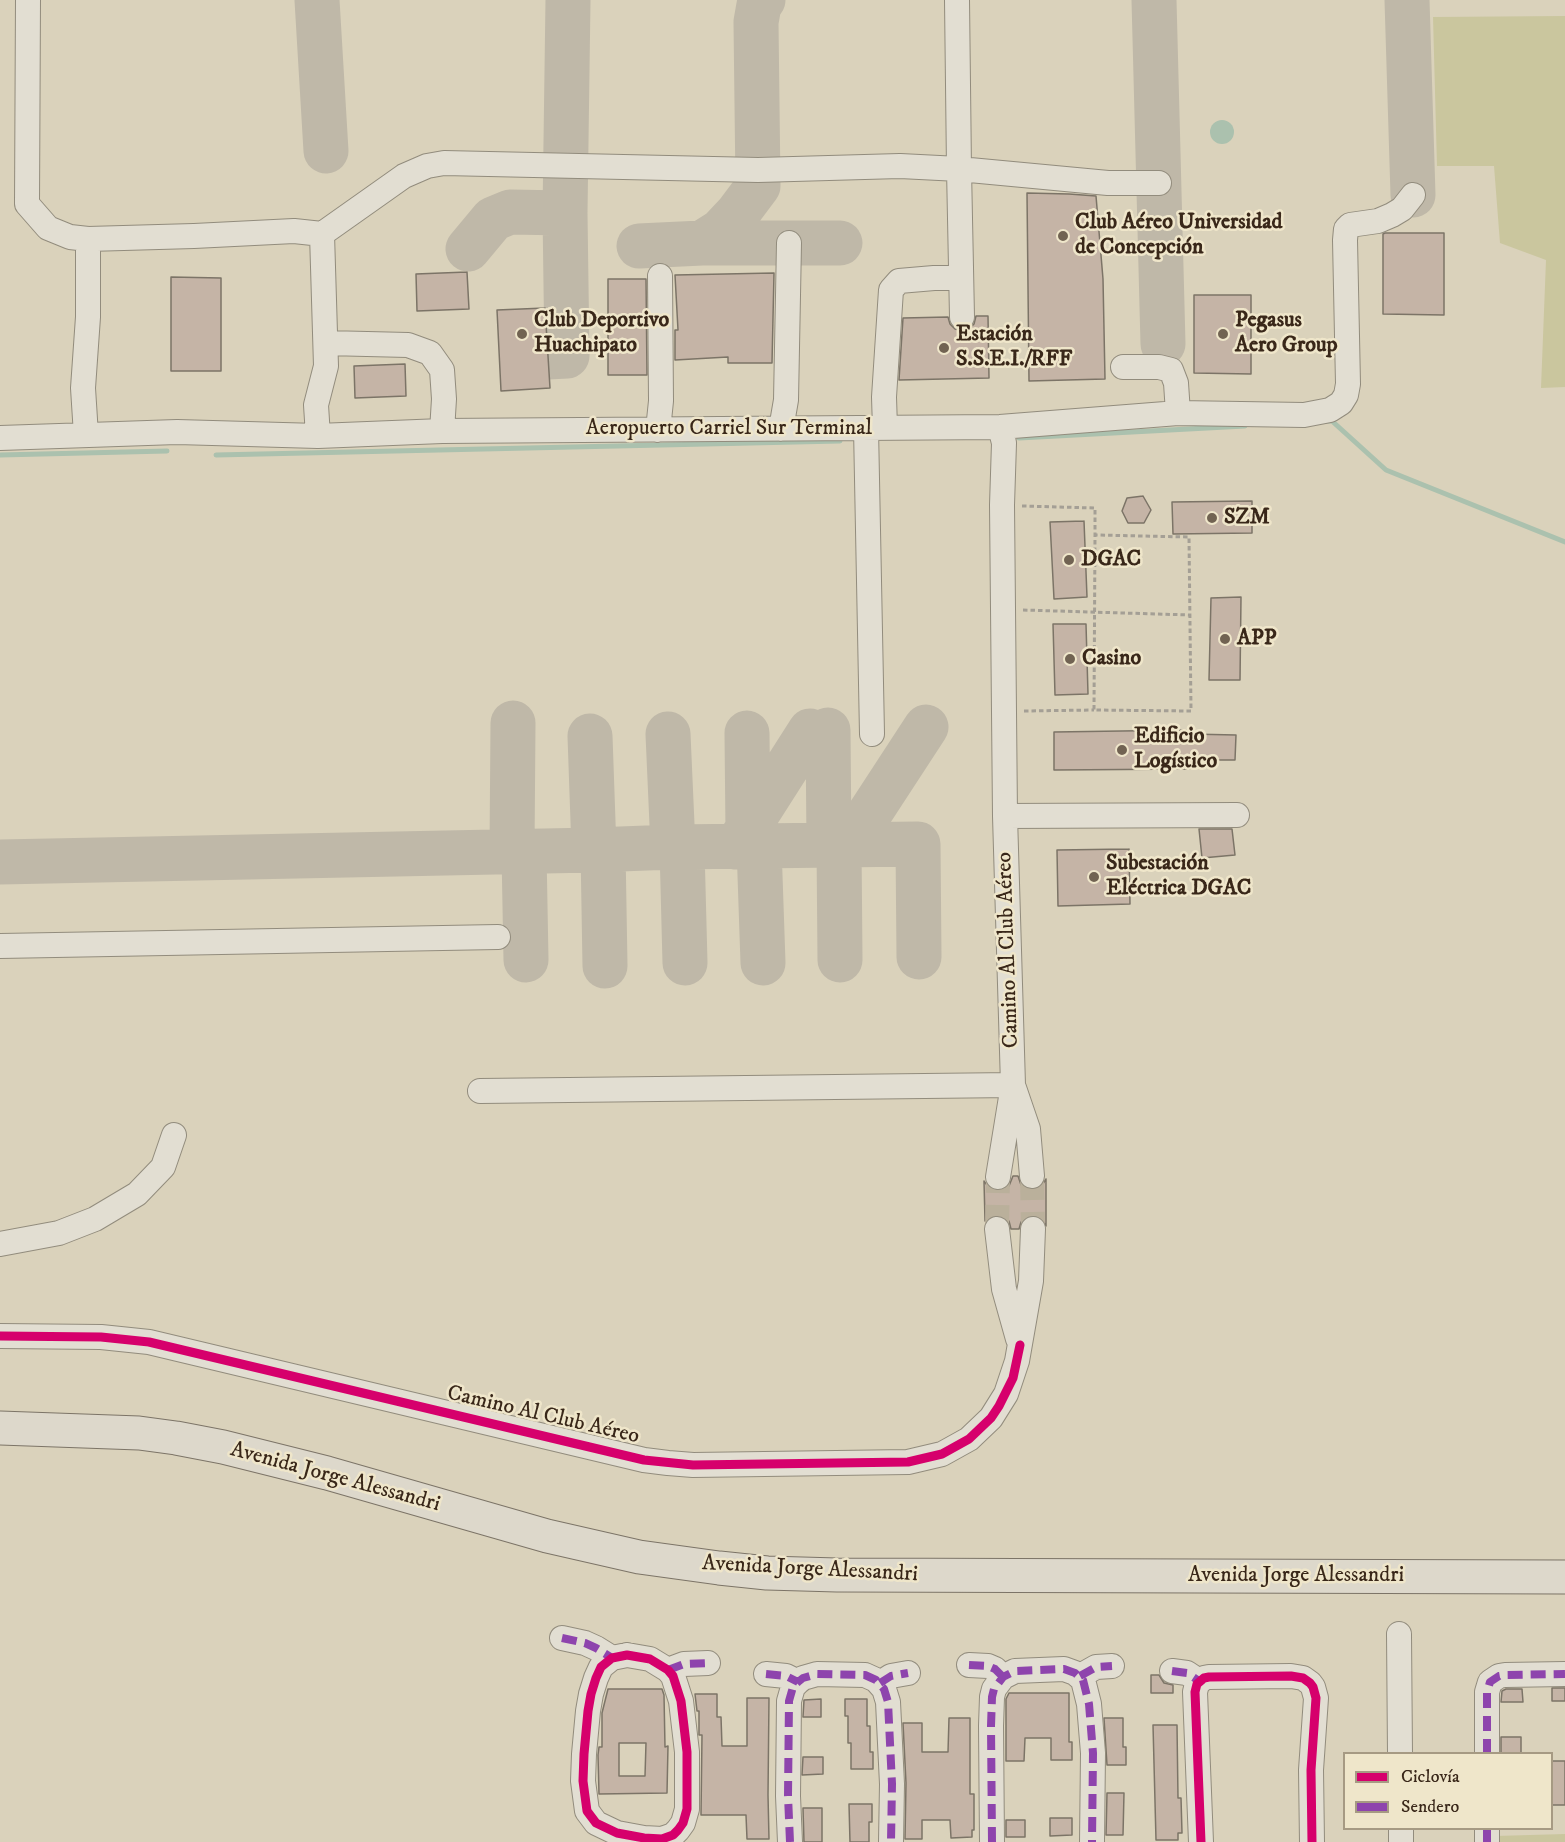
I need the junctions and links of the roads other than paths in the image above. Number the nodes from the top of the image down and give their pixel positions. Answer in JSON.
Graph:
{"nodes":[{"id":1,"x":28,"y":0,"type":"edge"},
{"id":2,"x":957,"y":0,"type":"edge"},
{"id":3,"x":958,"y":169,"type":"junction"},
{"id":4,"x":1159,"y":183,"type":"dead end"},
{"id":5,"x":1413,"y":195,"type":"dead end"},
{"id":6,"x":322,"y":234,"type":"junction"},
{"id":7,"x":88,"y":239,"type":"junction"},
{"id":8,"x":789,"y":243,"type":"dead end"},
{"id":9,"x":660,"y":276,"type":"dead end"},
{"id":10,"x":961,"y":278,"type":"junction"},
{"id":11,"x":962,"y":317,"type":"dead end"},
{"id":12,"x":326,"y":343,"type":"junction"},
{"id":13,"x":1123,"y":367,"type":"dead end"},
{"id":14,"x":1178,"y":413,"type":"junction"},
{"id":15,"x":1000,"y":427,"type":"junction"},
{"id":16,"x":876,"y":428,"type":"junction"},
{"id":17,"x":781,"y":429,"type":"junction"},
{"id":18,"x":442,"y":430,"type":"junction"},
{"id":19,"x":658,"y":430,"type":"junction"},
{"id":20,"x":86,"y":435,"type":"junction"},
{"id":21,"x":318,"y":436,"type":"junction"},
{"id":22,"x":0,"y":438,"type":"edge"},
{"id":23,"x":872,"y":734,"type":"dead end"},
{"id":24,"x":1237,"y":815,"type":"dead end"},
{"id":25,"x":1005,"y":816,"type":"junction"},
{"id":26,"x":498,"y":937,"type":"dead end"},
{"id":27,"x":0,"y":946,"type":"edge"},
{"id":28,"x":1013,"y":1085,"type":"junction"},
{"id":29,"x":480,"y":1091,"type":"dead end"},
{"id":30,"x":174,"y":1135,"type":"dead end"},
{"id":31,"x":1032,"y":1176,"type":"tunnel mouth"},
{"id":32,"x":998,"y":1177,"type":"tunnel mouth"},
{"id":33,"x":997,"y":1229,"type":"tunnel mouth"},
{"id":34,"x":1033,"y":1229,"type":"tunnel mouth"},
{"id":35,"x":0,"y":1244,"type":"edge"},
{"id":36,"x":0,"y":1336,"type":"edge"},
{"id":37,"x":1020,"y":1345,"type":"junction"},
{"id":38,"x":0,"y":1428,"type":"edge"},
{"id":39,"x":1565,"y":1577,"type":"edge"},
{"id":40,"x":1399,"y":1634,"type":"dead end"},
{"id":41,"x":562,"y":1638,"type":"dead end"},
{"id":42,"x":612,"y":1658,"type":"junction"},
{"id":43,"x":708,"y":1663,"type":"dead end"},
{"id":44,"x":969,"y":1665,"type":"dead end"},
{"id":45,"x":1112,"y":1666,"type":"dead end"},
{"id":46,"x":668,"y":1670,"type":"junction"},
{"id":47,"x":1172,"y":1671,"type":"dead end"},
{"id":48,"x":908,"y":1673,"type":"dead end"},
{"id":49,"x":766,"y":1674,"type":"dead end"},
{"id":50,"x":1565,"y":1674,"type":"edge"},
{"id":51,"x":1080,"y":1676,"type":"junction"},
{"id":52,"x":1004,"y":1677,"type":"junction"},
{"id":53,"x":1200,"y":1681,"type":"junction"},
{"id":54,"x":798,"y":1682,"type":"junction"},
{"id":55,"x":880,"y":1683,"type":"junction"},
{"id":56,"x":1400,"y":1752,"type":"edge"},
{"id":57,"x":1487,"y":1752,"type":"edge"},
{"id":58,"x":677,"y":1838,"type":"edge"},
{"id":59,"x":631,"y":1839,"type":"edge"},
{"id":60,"x":790,"y":1842,"type":"edge"},
{"id":61,"x":891,"y":1842,"type":"edge"},
{"id":62,"x":992,"y":1842,"type":"edge"},
{"id":63,"x":1092,"y":1842,"type":"edge"},
{"id":64,"x":1201,"y":1842,"type":"edge"},
{"id":65,"x":1312,"y":1842,"type":"edge"}],
"edges":[{"from":1,"to":7,"type":"street"},
{"from":2,"to":3,"type":"street"},
{"from":3,"to":4,"type":"street"},
{"from":3,"to":6,"type":"street"},
{"from":3,"to":10,"type":"street"},
{"from":5,"to":14,"type":"street","name":"Aeropuerto Carriel Sur Terminal"},
{"from":6,"to":7,"type":"street"},
{"from":6,"to":12,"type":"street"},
{"from":7,"to":20,"type":"street"},
{"from":8,"to":17,"type":"street"},
{"from":9,"to":19,"type":"street"},
{"from":10,"to":11,"type":"street"},
{"from":10,"to":16,"type":"street"},
{"from":12,"to":18,"type":"street"},
{"from":12,"to":21,"type":"street"},
{"from":13,"to":14,"type":"street"},
{"from":14,"to":15,"type":"street","name":"Aeropuerto Carriel Sur Terminal"},
{"from":15,"to":16,"type":"street","name":"Aeropuerto Carriel Sur Terminal"},
{"from":15,"to":25,"type":"street","name":"Camino Al Club Aéreo"},
{"from":16,"to":17,"type":"street","name":"Aeropuerto Carriel Sur Terminal"},
{"from":16,"to":23,"type":"street"},
{"from":17,"to":19,"type":"street","name":"Aeropuerto Carriel Sur Terminal"},
{"from":18,"to":19,"type":"street","name":"Aeropuerto Carriel Sur Terminal"},
{"from":18,"to":21,"type":"street","name":"Aeropuerto Carriel Sur Terminal"},
{"from":20,"to":21,"type":"street","name":"Aeropuerto Carriel Sur Terminal"},
{"from":20,"to":22,"type":"street","name":"Aeropuerto Carriel Sur Terminal"},
{"from":24,"to":25,"type":"street"},
{"from":25,"to":28,"type":"street","name":"Camino Al Club Aéreo"},
{"from":26,"to":27,"type":"street"},
{"from":28,"to":29,"type":"street"},
{"from":28,"to":31,"type":"street","name":"Camino Al Club Aéreo"},
{"from":28,"to":32,"type":"street","name":"Camino Al Club Aéreo"},
{"from":30,"to":35,"type":"street"},
{"from":33,"to":37,"type":"street","name":"Camino Al Club Aéreo"},
{"from":34,"to":37,"type":"street","name":"Camino Al Club Aéreo"},
{"from":36,"to":37,"type":"street","name":"Camino Al Club Aéreo"},
{"from":38,"to":39,"type":"highway","name":"Avenida Jorge Alessandri"},
{"from":40,"to":56,"type":"street"},
{"from":41,"to":42,"type":"street"},
{"from":42,"to":46,"type":"street"},
{"from":42,"to":59,"type":"street"},
{"from":43,"to":46,"type":"street"},
{"from":44,"to":52,"type":"street"},
{"from":45,"to":51,"type":"street"},
{"from":46,"to":58,"type":"street"},
{"from":47,"to":53,"type":"street"},
{"from":48,"to":55,"type":"street"},
{"from":49,"to":54,"type":"street"},
{"from":50,"to":57,"type":"street"},
{"from":51,"to":52,"type":"street"},
{"from":51,"to":63,"type":"street"},
{"from":52,"to":62,"type":"street"},
{"from":53,"to":64,"type":"street"},
{"from":53,"to":65,"type":"street"},
{"from":54,"to":55,"type":"street"},
{"from":54,"to":60,"type":"street"},
{"from":55,"to":61,"type":"street"},
{"from":58,"to":59,"type":"street"}]}
